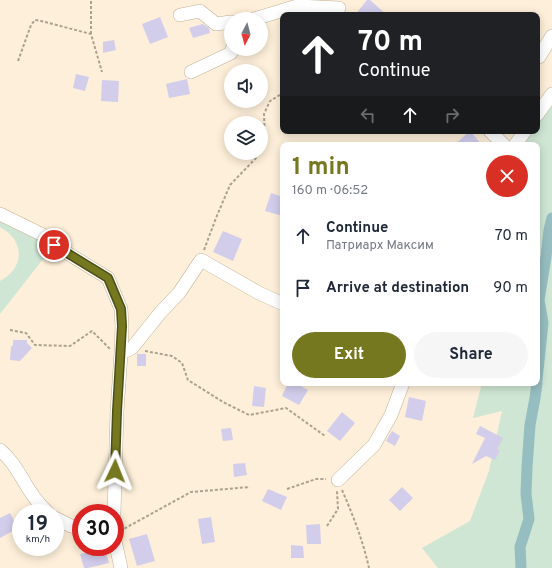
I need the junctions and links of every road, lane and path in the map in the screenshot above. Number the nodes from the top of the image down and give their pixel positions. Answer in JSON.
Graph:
{"nodes":[{"id":1,"x":91,"y":0,"type":"edge"},
{"id":2,"x":340,"y":8,"type":"edge"},
{"id":3,"x":180,"y":15,"type":"dead end"},
{"id":4,"x":268,"y":15,"type":"edge"},
{"id":5,"x":224,"y":23,"type":"edge"},
{"id":6,"x":91,"y":34,"type":"junction"},
{"id":7,"x":552,"y":36,"type":"edge"},
{"id":8,"x":540,"y":55,"type":"edge"},
{"id":9,"x":225,"y":56,"type":"edge"},
{"id":10,"x":18,"y":61,"type":"dead end"},
{"id":11,"x":102,"y":72,"type":"dead end"},
{"id":12,"x":191,"y":72,"type":"dead end"},
{"id":13,"x":552,"y":94,"type":"edge"},
{"id":14,"x":280,"y":95,"type":"edge"},
{"id":15,"x":540,"y":111,"type":"edge"},
{"id":16,"x":264,"y":116,"type":"edge"},
{"id":17,"x":493,"y":134,"type":"edge"},
{"id":18,"x":501,"y":142,"type":"edge"},
{"id":19,"x":254,"y":160,"type":"edge"},
{"id":20,"x":0,"y":214,"type":"edge"},
{"id":21,"x":201,"y":260,"type":"junction"},
{"id":22,"x":280,"y":303,"type":"edge"},
{"id":23,"x":10,"y":330,"type":"dead end"},
{"id":24,"x":126,"y":351,"type":"junction"},
{"id":25,"x":402,"y":386,"type":"edge"},
{"id":26,"x":324,"y":436,"type":"dead end"},
{"id":27,"x":0,"y":450,"type":"edge"},
{"id":28,"x":338,"y":480,"type":"junction"},
{"id":29,"x":250,"y":487,"type":"dead end"},
{"id":30,"x":287,"y":489,"type":"dead end"},
{"id":31,"x":39,"y":504,"type":"edge"},
{"id":32,"x":114,"y":504,"type":"edge"},
{"id":33,"x":327,"y":526,"type":"dead end"},
{"id":34,"x":124,"y":529,"type":"edge"},
{"id":35,"x":118,"y":556,"type":"edge"},
{"id":36,"x":121,"y":568,"type":"edge"},
{"id":37,"x":369,"y":568,"type":"edge"}],
"edges":[{"from":1,"to":6,"type":"path"},
{"from":2,"to":4,"type":"street"},
{"from":3,"to":5,"type":"street"},
{"from":6,"to":10,"type":"path"},
{"from":6,"to":11,"type":"path"},
{"from":7,"to":8,"type":"street"},
{"from":9,"to":12,"type":"street"},
{"from":13,"to":15,"type":"street"},
{"from":14,"to":16,"type":"path"},
{"from":17,"to":18,"type":"street"},
{"from":19,"to":21,"type":"path"},
{"from":20,"to":24,"type":"street"},
{"from":21,"to":22,"type":"street"},
{"from":21,"to":24,"type":"street"},
{"from":23,"to":24,"type":"path"},
{"from":24,"to":26,"type":"path"},
{"from":24,"to":32,"type":"street"},
{"from":25,"to":28,"type":"street"},
{"from":27,"to":31,"type":"street"},
{"from":28,"to":30,"type":"path"},
{"from":28,"to":33,"type":"path"},
{"from":28,"to":37,"type":"path"},
{"from":29,"to":34,"type":"path"},
{"from":35,"to":36,"type":"street"}]}
